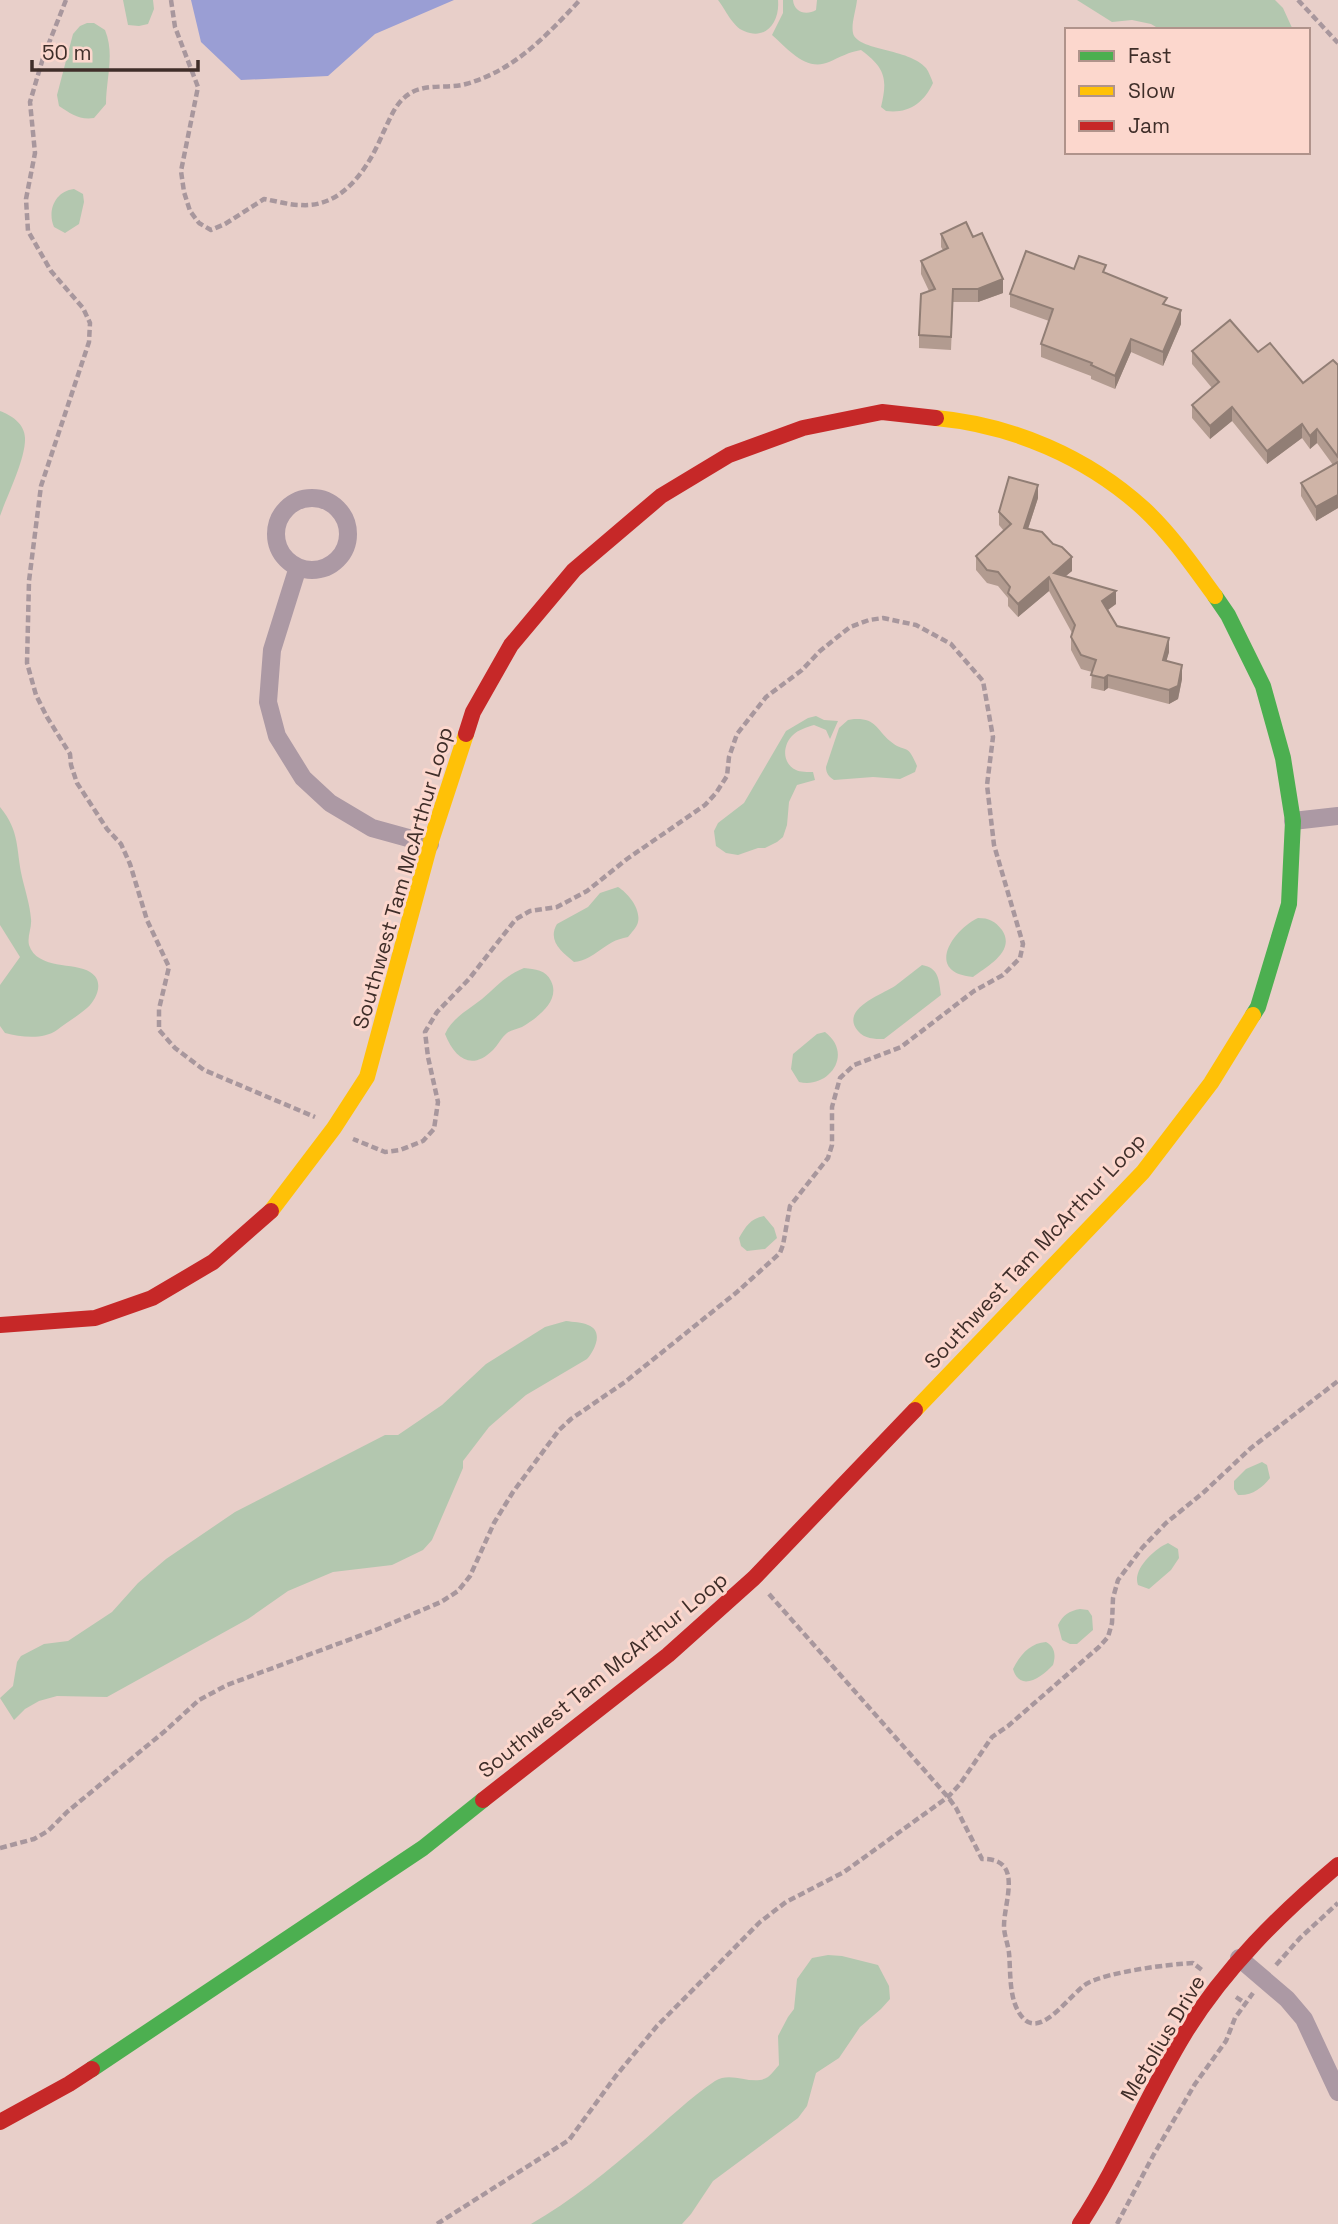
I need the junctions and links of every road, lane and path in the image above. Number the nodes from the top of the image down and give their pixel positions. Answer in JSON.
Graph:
{"nodes":[{"id":1,"x":66,"y":0,"type":"edge"},
{"id":2,"x":171,"y":0,"type":"edge"},
{"id":3,"x":580,"y":0,"type":"edge"},
{"id":4,"x":1298,"y":0,"type":"edge"},
{"id":5,"x":1338,"y":43,"type":"edge"},
{"id":6,"x":298,"y":567,"type":"junction"},
{"id":7,"x":1338,"y":816,"type":"edge"},
{"id":8,"x":1293,"y":821,"type":"junction"},
{"id":9,"x":430,"y":844,"type":"junction"},
{"id":10,"x":334,"y":1128,"type":"junction"},
{"id":11,"x":0,"y":1325,"type":"edge"},
{"id":12,"x":1338,"y":1381,"type":"edge"},
{"id":13,"x":754,"y":1578,"type":"junction"},
{"id":14,"x":948,"y":1797,"type":"junction"},
{"id":15,"x":0,"y":1849,"type":"edge"},
{"id":16,"x":1338,"y":1865,"type":"edge"},
{"id":17,"x":1338,"y":1903,"type":"edge"},
{"id":18,"x":1239,"y":1958,"type":"junction"},
{"id":19,"x":1264,"y":1979,"type":"junction"},
{"id":20,"x":1219,"y":1984,"type":"junction"},
{"id":21,"x":1245,"y":2003,"type":"junction"},
{"id":22,"x":1338,"y":2092,"type":"edge"},
{"id":23,"x":0,"y":2122,"type":"edge"},
{"id":24,"x":437,"y":2224,"type":"edge"},
{"id":25,"x":1080,"y":2224,"type":"edge"},
{"id":26,"x":1117,"y":2224,"type":"edge"}],
"edges":[{"from":1,"to":10,"type":"path"},
{"from":2,"to":3,"type":"path"},
{"from":4,"to":5,"type":"path"},
{"from":6,"to":6,"type":"street"},
{"from":6,"to":9,"type":"street"},
{"from":7,"to":8,"type":"street"},
{"from":8,"to":9,"type":"street","name":"Southwest Tam McArthur Loop"},
{"from":8,"to":13,"type":"street","name":"Southwest Tam McArthur Loop"},
{"from":9,"to":10,"type":"street","name":"Southwest Tam McArthur Loop"},
{"from":10,"to":11,"type":"street","name":"Southwest Tam McArthur Loop"},
{"from":10,"to":15,"type":"path"},
{"from":12,"to":14,"type":"path"},
{"from":13,"to":14,"type":"path"},
{"from":13,"to":23,"type":"street","name":"Southwest Tam McArthur Loop"},
{"from":14,"to":20,"type":"path"},
{"from":14,"to":24,"type":"path"},
{"from":16,"to":18,"type":"street","name":"Metolius Drive"},
{"from":17,"to":19,"type":"path"},
{"from":18,"to":19,"type":"street"},
{"from":18,"to":20,"type":"street","name":"Metolius Drive"},
{"from":19,"to":21,"type":"path"},
{"from":19,"to":22,"type":"street"},
{"from":20,"to":21,"type":"path"},
{"from":20,"to":25,"type":"street","name":"Metolius Drive"},
{"from":21,"to":26,"type":"path"}]}
